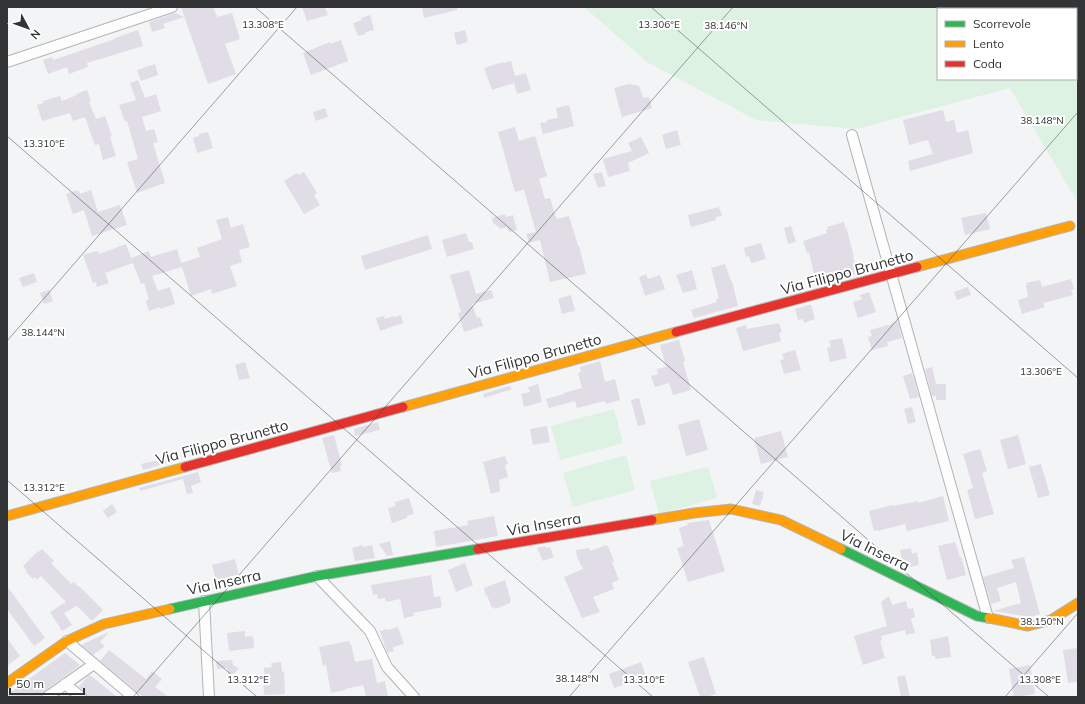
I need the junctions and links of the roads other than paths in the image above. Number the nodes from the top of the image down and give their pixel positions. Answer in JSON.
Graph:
{"nodes":[{"id":1,"x":172,"y":7,"type":"edge"},
{"id":2,"x":7,"y":62,"type":"edge"},
{"id":3,"x":852,"y":135,"type":"dead end"},
{"id":4,"x":1070,"y":226,"type":"dead end"},
{"id":5,"x":892,"y":274,"type":"junction"},
{"id":6,"x":7,"y":516,"type":"edge"},
{"id":7,"x":317,"y":576,"type":"junction"},
{"id":8,"x":204,"y":601,"type":"junction"},
{"id":9,"x":1078,"y":603,"type":"edge"},
{"id":10,"x":988,"y":618,"type":"junction"},
{"id":11,"x":67,"y":641,"type":"junction"},
{"id":12,"x":94,"y":664,"type":"junction"},
{"id":13,"x":7,"y":683,"type":"edge"},
{"id":14,"x":65,"y":684,"type":"junction"},
{"id":15,"x":46,"y":697,"type":"edge"},
{"id":16,"x":81,"y":697,"type":"edge"},
{"id":17,"x":133,"y":697,"type":"edge"},
{"id":18,"x":209,"y":697,"type":"edge"},
{"id":19,"x":414,"y":697,"type":"edge"}],
"edges":[{"from":1,"to":2,"type":"street"},
{"from":3,"to":5,"type":"street"},
{"from":4,"to":5,"type":"street","name":"Via Filippo Brunetto"},
{"from":5,"to":6,"type":"street","name":"Via Filippo Brunetto"},
{"from":5,"to":10,"type":"street"},
{"from":7,"to":8,"type":"street","name":"Via Inserra"},
{"from":7,"to":10,"type":"street","name":"Via Inserra"},
{"from":7,"to":19,"type":"street"},
{"from":8,"to":11,"type":"street","name":"Via Inserra"},
{"from":8,"to":18,"type":"street"},
{"from":9,"to":10,"type":"street","name":"Via Inserra"},
{"from":11,"to":12,"type":"street"},
{"from":11,"to":13,"type":"street","name":"Via Inserra"},
{"from":12,"to":14,"type":"street"},
{"from":12,"to":17,"type":"street"},
{"from":14,"to":15,"type":"street"},
{"from":14,"to":16,"type":"street"}]}
